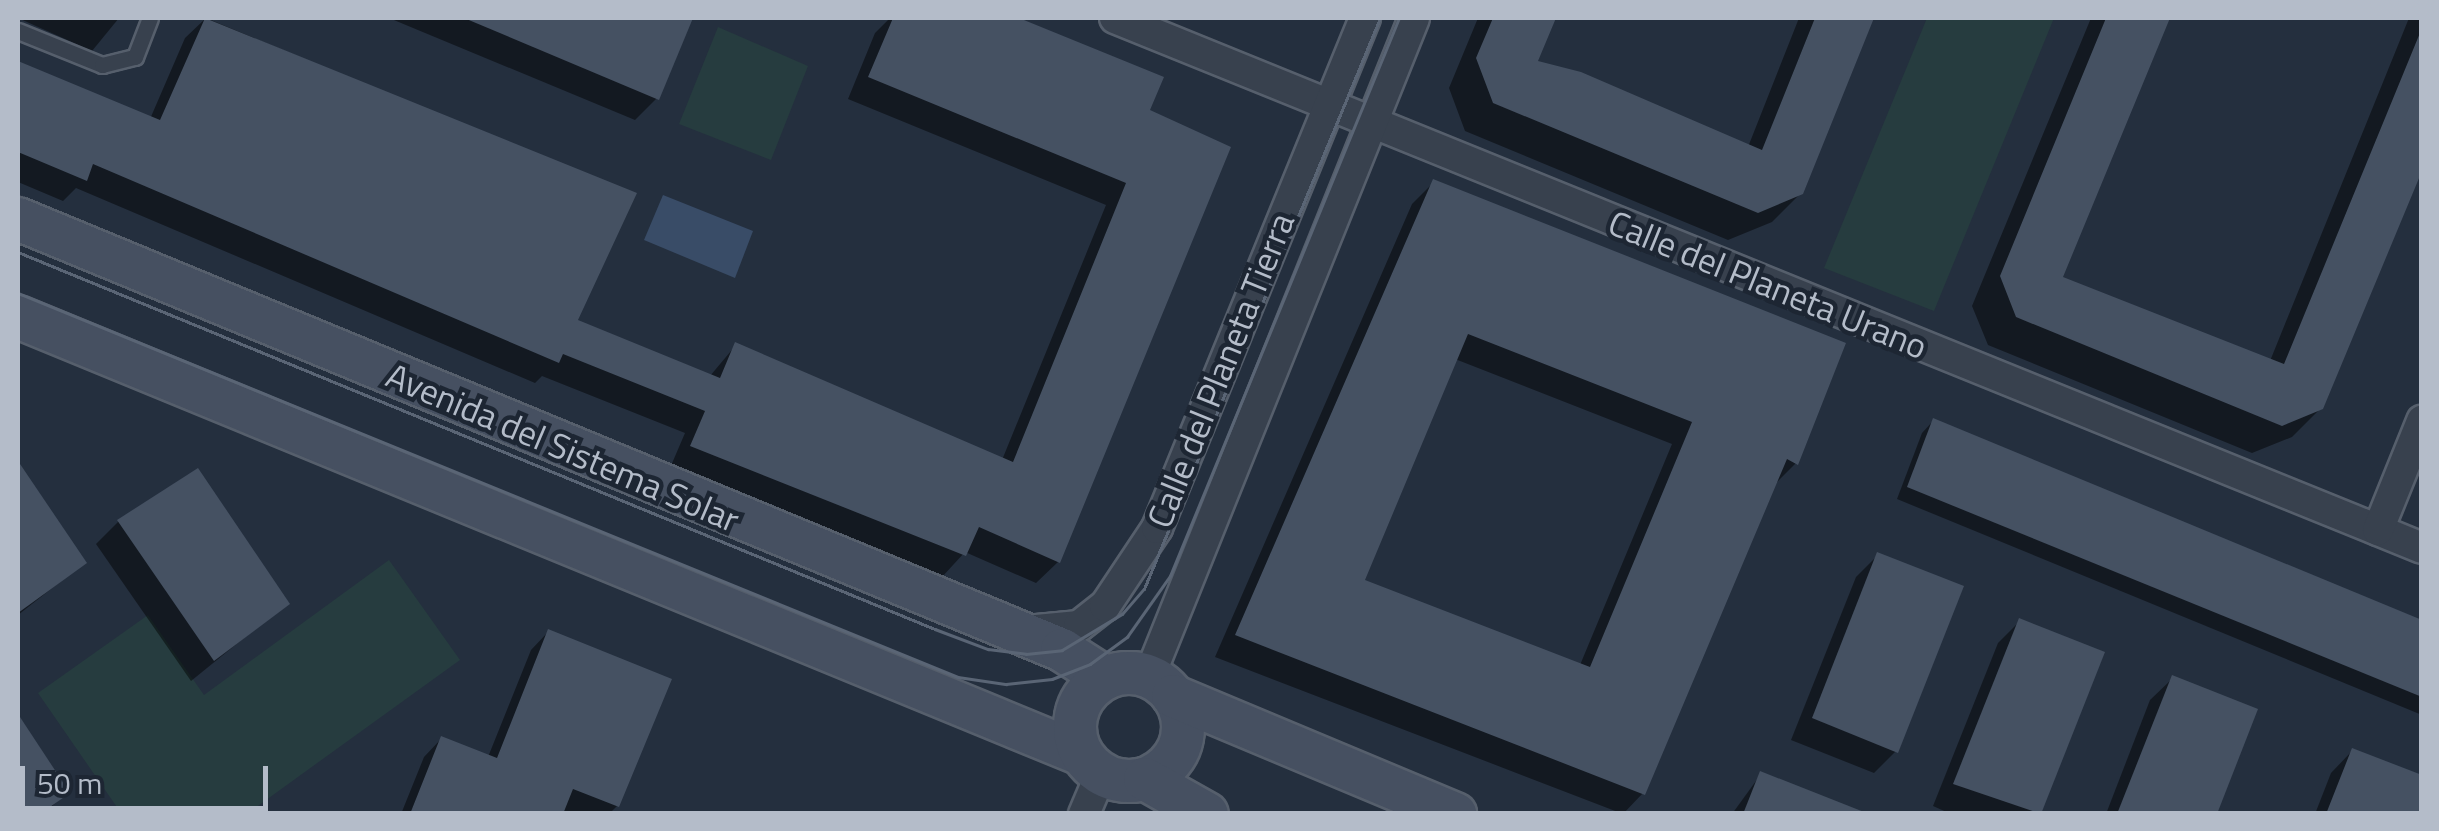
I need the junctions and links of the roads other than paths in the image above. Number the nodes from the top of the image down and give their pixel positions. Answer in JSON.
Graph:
{"nodes":[{"id":1,"x":150,"y":18,"type":"edge"},
{"id":2,"x":1115,"y":18,"type":"edge"},
{"id":3,"x":1365,"y":18,"type":"edge"},
{"id":4,"x":1414,"y":18,"type":"edge"},
{"id":5,"x":18,"y":31,"type":"edge"},
{"id":6,"x":1329,"y":107,"type":"junction"},
{"id":7,"x":1371,"y":124,"type":"junction"},
{"id":8,"x":18,"y":219,"type":"edge"},
{"id":9,"x":18,"y":317,"type":"edge"},
{"id":10,"x":2422,"y":422,"type":"edge"},
{"id":11,"x":2378,"y":530,"type":"junction"},
{"id":12,"x":2422,"y":548,"type":"edge"},
{"id":13,"x":996,"y":628,"type":"junction"},
{"id":14,"x":1106,"y":678,"type":"junction"},
{"id":15,"x":1161,"y":686,"type":"junction"},
{"id":16,"x":1091,"y":764,"type":"junction"},
{"id":17,"x":1145,"y":779,"type":"junction"},
{"id":18,"x":1084,"y":814,"type":"edge"},
{"id":19,"x":1207,"y":814,"type":"edge"},
{"id":20,"x":1454,"y":814,"type":"edge"}],
"edges":[{"from":1,"to":5,"type":"lane"},
{"from":2,"to":6,"type":"street","name":"Calle del Planeta Urano"},
{"from":3,"to":6,"type":"street","name":"Calle del Planeta Tierra"},
{"from":4,"to":7,"type":"street","name":"Calle del Planeta Tierra"},
{"from":6,"to":7,"type":"street","name":"Calle del Planeta Urano"},
{"from":6,"to":13,"type":"street","name":"Calle del Planeta Tierra"},
{"from":7,"to":11,"type":"street","name":"Calle del Planeta Urano"},
{"from":7,"to":15,"type":"street","name":"Calle del Planeta Tierra"},
{"from":8,"to":13,"type":"street","name":"Avenida del Sistema Solar"},
{"from":9,"to":16,"type":"street"},
{"from":10,"to":11,"type":"street"},
{"from":11,"to":12,"type":"street","name":"Calle del Planeta Urano"},
{"from":13,"to":14,"type":"street","name":"Avenida del Sistema Solar"},
{"from":14,"to":15,"type":"street"},
{"from":14,"to":16,"type":"street"},
{"from":15,"to":17,"type":"street"},
{"from":15,"to":20,"type":"street"},
{"from":16,"to":17,"type":"street"},
{"from":16,"to":18,"type":"street"},
{"from":17,"to":19,"type":"street"}]}
